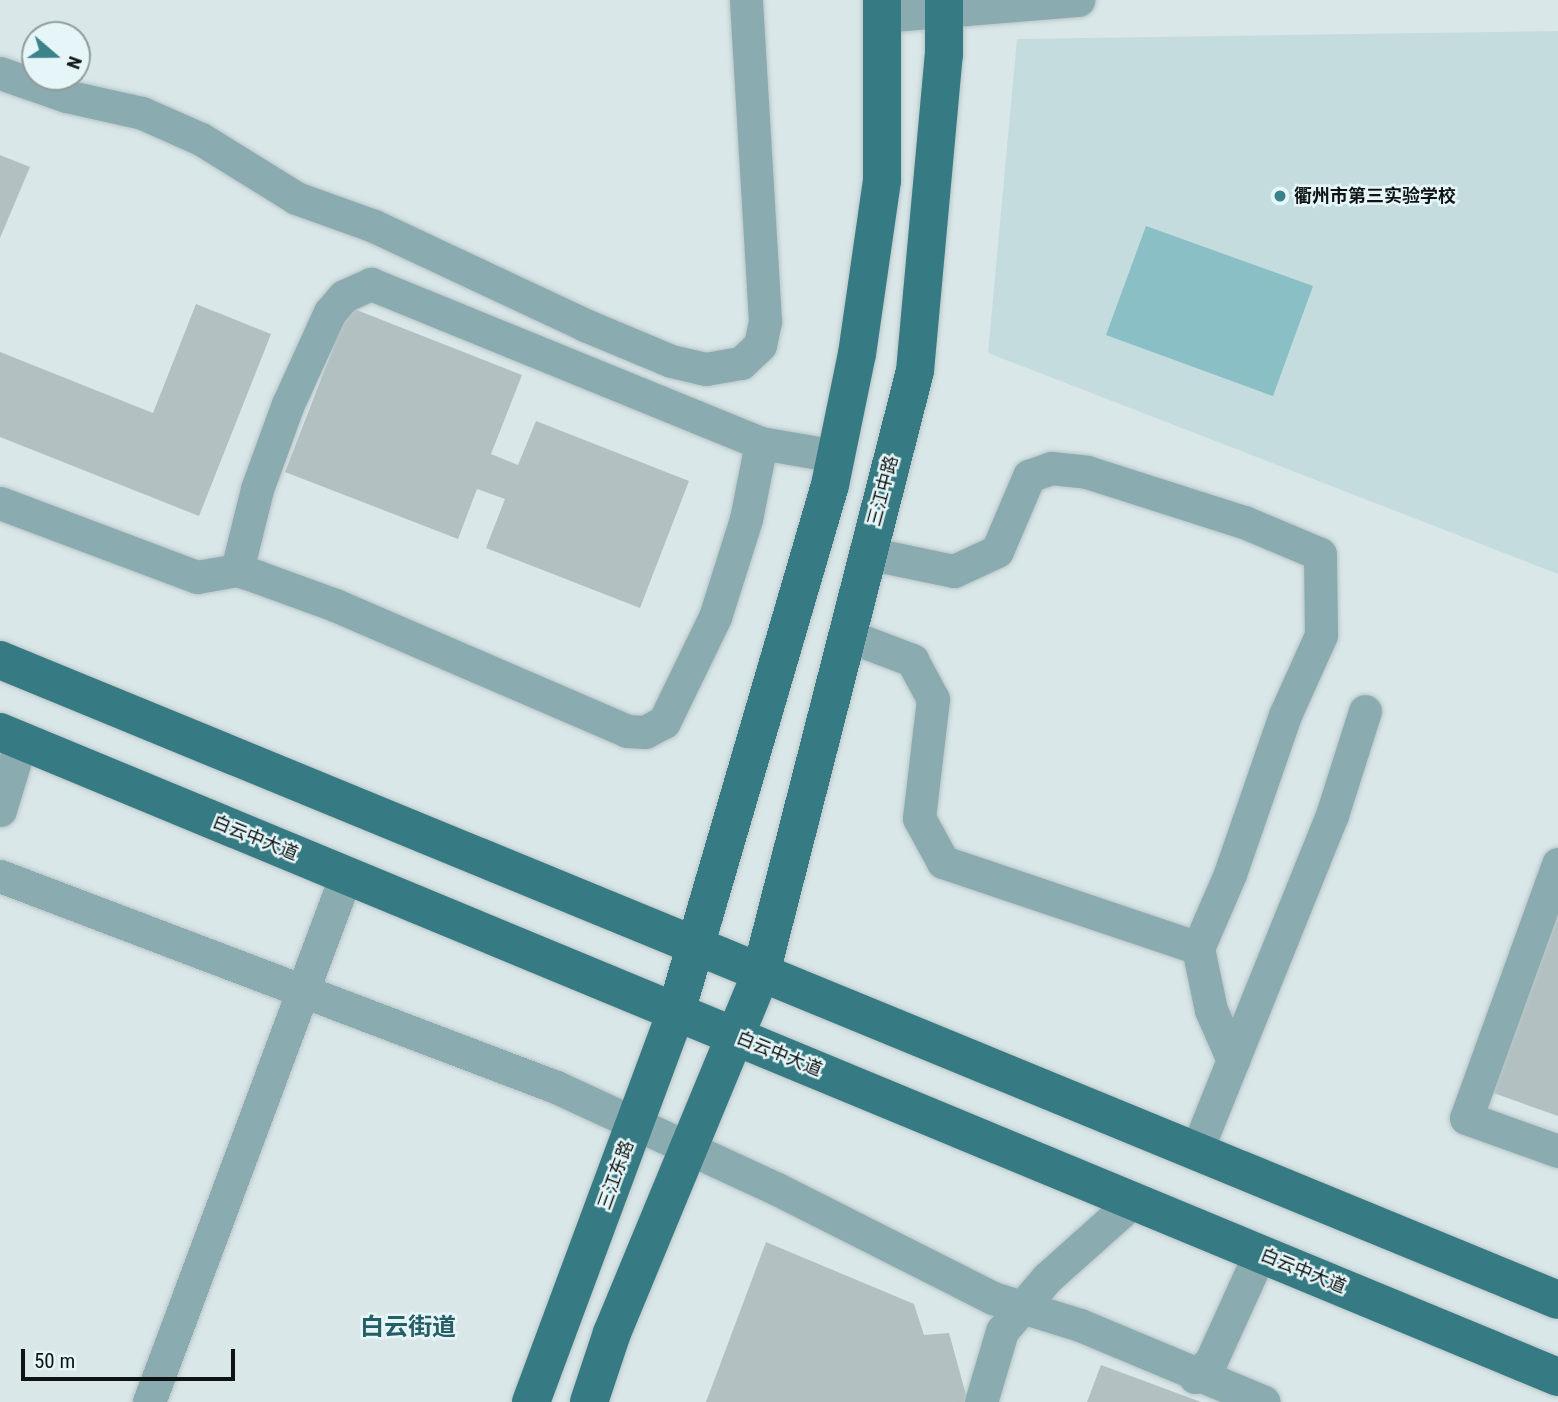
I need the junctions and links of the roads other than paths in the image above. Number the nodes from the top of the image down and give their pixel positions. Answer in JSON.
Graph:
{"nodes":[{"id":1,"x":746,"y":0,"type":"edge"},
{"id":2,"x":1078,"y":0,"type":"edge"},
{"id":3,"x":944,"y":6,"type":"edge"},
{"id":4,"x":882,"y":8,"type":"edge"},
{"id":5,"x":0,"y":73,"type":"edge"},
{"id":6,"x":761,"y":443,"type":"junction"},
{"id":7,"x":836,"y":456,"type":"junction"},
{"id":8,"x":0,"y":503,"type":"edge"},
{"id":9,"x":867,"y":553,"type":"junction"},
{"id":10,"x":237,"y":570,"type":"junction"},
{"id":11,"x":846,"y":635,"type":"junction"},
{"id":12,"x":0,"y":660,"type":"edge"},
{"id":13,"x":1365,"y":711,"type":"dead end"},
{"id":14,"x":11,"y":737,"type":"edge"},
{"id":15,"x":0,"y":810,"type":"edge"},
{"id":16,"x":1558,"y":864,"type":"edge"},
{"id":17,"x":346,"y":875,"type":"junction"},
{"id":18,"x":0,"y":876,"type":"edge"},
{"id":19,"x":694,"y":945,"type":"junction"},
{"id":20,"x":1198,"y":948,"type":"junction"},
{"id":21,"x":761,"y":973,"type":"junction"},
{"id":22,"x":301,"y":993,"type":"junction"},
{"id":23,"x":676,"y":1012,"type":"junction"},
{"id":24,"x":738,"y":1037,"type":"junction"},
{"id":25,"x":1233,"y":1060,"type":"junction"},
{"id":26,"x":635,"y":1124,"type":"junction"},
{"id":27,"x":690,"y":1149,"type":"junction"},
{"id":28,"x":1558,"y":1151,"type":"edge"},
{"id":29,"x":1196,"y":1152,"type":"junction"},
{"id":30,"x":1133,"y":1201,"type":"junction"},
{"id":31,"x":1260,"y":1253,"type":"junction"},
{"id":32,"x":1558,"y":1300,"type":"edge"},
{"id":33,"x":1021,"y":1308,"type":"junction"},
{"id":34,"x":1195,"y":1377,"type":"junction"},
{"id":35,"x":1558,"y":1377,"type":"edge"},
{"id":36,"x":149,"y":1402,"type":"edge"},
{"id":37,"x":531,"y":1402,"type":"edge"},
{"id":38,"x":589,"y":1402,"type":"edge"},
{"id":39,"x":981,"y":1402,"type":"edge"},
{"id":40,"x":1264,"y":1402,"type":"edge"}],
"edges":[{"from":1,"to":5,"type":"street"},
{"from":2,"to":3,"type":"street"},
{"from":3,"to":4,"type":"street"},
{"from":3,"to":9,"type":"main road","name":"三江中路"},
{"from":4,"to":7,"type":"main road"},
{"from":6,"to":7,"type":"street"},
{"from":6,"to":10,"type":"street"},
{"from":6,"to":10,"type":"street"},
{"from":7,"to":19,"type":"main road"},
{"from":8,"to":10,"type":"street"},
{"from":9,"to":11,"type":"main road","name":"三江中路"},
{"from":9,"to":20,"type":"street"},
{"from":11,"to":20,"type":"street"},
{"from":11,"to":21,"type":"main road","name":"三江中路"},
{"from":12,"to":19,"type":"main road"},
{"from":13,"to":25,"type":"street"},
{"from":14,"to":15,"type":"street"},
{"from":14,"to":17,"type":"main road","name":"白云中大道"},
{"from":16,"to":28,"type":"street"},
{"from":17,"to":22,"type":"street"},
{"from":17,"to":23,"type":"main road","name":"白云中大道"},
{"from":18,"to":22,"type":"street"},
{"from":19,"to":21,"type":"main road"},
{"from":19,"to":23,"type":"main road","name":"三江东路"},
{"from":20,"to":25,"type":"street"},
{"from":21,"to":24,"type":"main road"},
{"from":21,"to":29,"type":"main road"},
{"from":22,"to":26,"type":"street"},
{"from":22,"to":36,"type":"street"},
{"from":23,"to":24,"type":"main road","name":"白云中大道"},
{"from":23,"to":26,"type":"main road","name":"三江东路"},
{"from":24,"to":27,"type":"main road"},
{"from":24,"to":30,"type":"main road","name":"白云中大道"},
{"from":25,"to":29,"type":"street"},
{"from":26,"to":27,"type":"street"},
{"from":26,"to":37,"type":"main road","name":"三江东路"},
{"from":27,"to":33,"type":"street"},
{"from":27,"to":38,"type":"main road"},
{"from":29,"to":32,"type":"main road"},
{"from":30,"to":31,"type":"main road","name":"白云中大道"},
{"from":30,"to":33,"type":"street"},
{"from":31,"to":34,"type":"street"},
{"from":31,"to":35,"type":"main road","name":"白云中大道"},
{"from":33,"to":34,"type":"street"},
{"from":33,"to":39,"type":"street"},
{"from":34,"to":40,"type":"street"}]}
